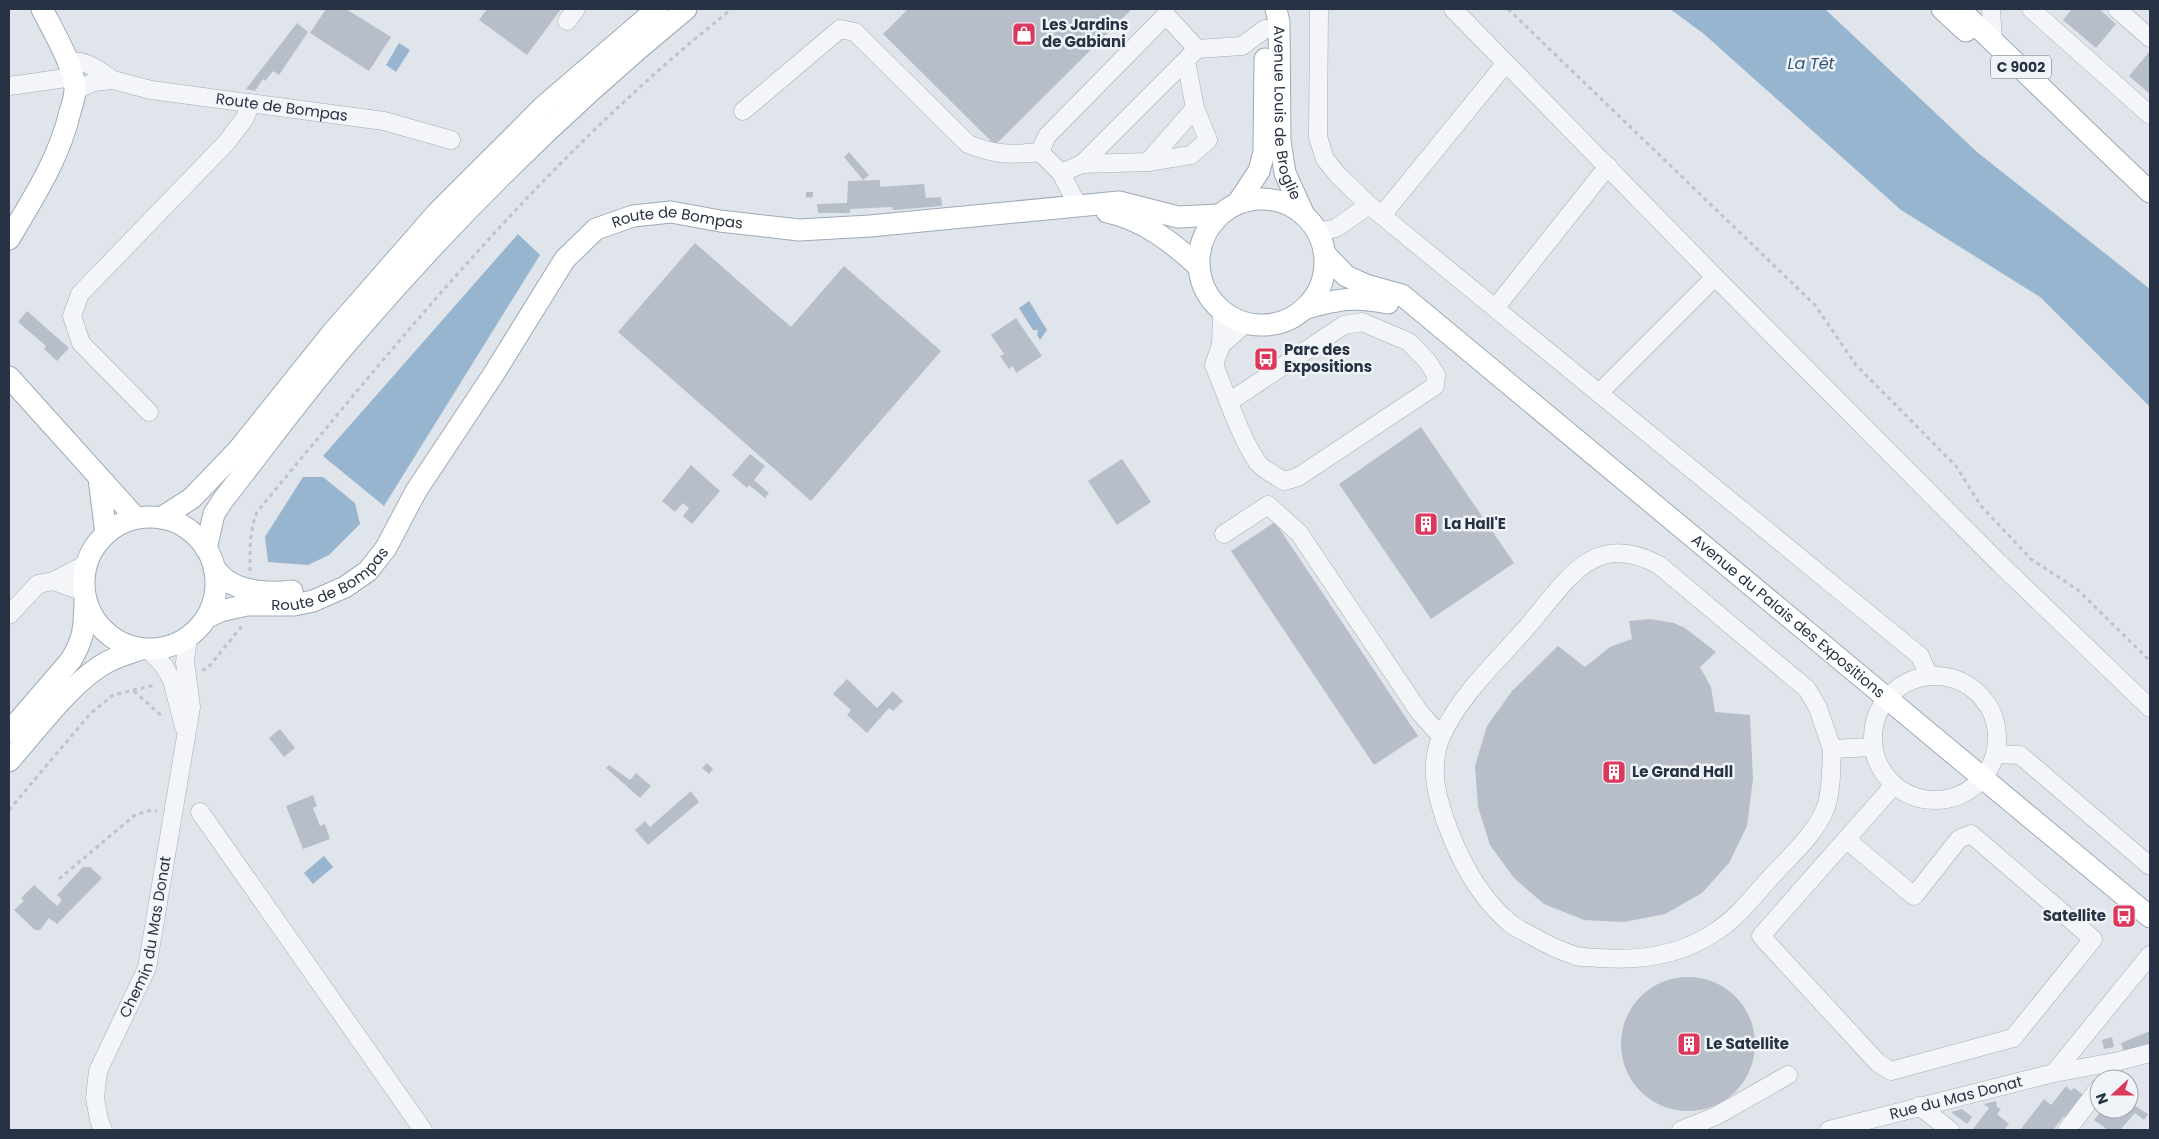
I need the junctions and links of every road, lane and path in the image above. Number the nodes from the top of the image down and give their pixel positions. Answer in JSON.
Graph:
{"nodes":[{"id":1,"x":42,"y":9,"type":"edge"},
{"id":2,"x":657,"y":9,"type":"edge"},
{"id":3,"x":686,"y":9,"type":"edge"},
{"id":4,"x":732,"y":9,"type":"edge"},
{"id":5,"x":1276,"y":9,"type":"edge"},
{"id":6,"x":1319,"y":9,"type":"edge"},
{"id":7,"x":1453,"y":9,"type":"edge"},
{"id":8,"x":1508,"y":9,"type":"edge"},
{"id":9,"x":1942,"y":9,"type":"edge"},
{"id":10,"x":1959,"y":9,"type":"edge"},
{"id":11,"x":1991,"y":9,"type":"edge"},
{"id":12,"x":2031,"y":9,"type":"edge"},
{"id":13,"x":2117,"y":9,"type":"edge"},
{"id":14,"x":1266,"y":19,"type":"edge"},
{"id":15,"x":2150,"y":38,"type":"edge"},
{"id":16,"x":1993,"y":41,"type":"junction"},
{"id":17,"x":1242,"y":46,"type":"junction"},
{"id":18,"x":1192,"y":55,"type":"junction"},
{"id":19,"x":1265,"y":62,"type":"junction"},
{"id":20,"x":1506,"y":63,"type":"junction"},
{"id":21,"x":72,"y":76,"type":"junction"},
{"id":22,"x":112,"y":80,"type":"junction"},
{"id":23,"x":9,"y":86,"type":"edge"},
{"id":24,"x":251,"y":103,"type":"junction"},
{"id":25,"x":1196,"y":108,"type":"junction"},
{"id":26,"x":743,"y":111,"type":"dead end"},
{"id":27,"x":2150,"y":115,"type":"edge"},
{"id":28,"x":2081,"y":127,"type":"junction"},
{"id":29,"x":451,"y":140,"type":"dead end"},
{"id":30,"x":1040,"y":152,"type":"junction"},
{"id":31,"x":1148,"y":162,"type":"junction"},
{"id":32,"x":1082,"y":164,"type":"junction"},
{"id":33,"x":1608,"y":166,"type":"junction"},
{"id":34,"x":1061,"y":174,"type":"junction"},
{"id":35,"x":2150,"y":192,"type":"edge"},
{"id":36,"x":1237,"y":204,"type":"junction"},
{"id":37,"x":1078,"y":206,"type":"junction"},
{"id":38,"x":1376,"y":209,"type":"junction"},
{"id":39,"x":1218,"y":215,"type":"junction"},
{"id":40,"x":1304,"y":215,"type":"junction"},
{"id":41,"x":1318,"y":232,"type":"junction"},
{"id":42,"x":9,"y":239,"type":"edge"},
{"id":43,"x":1324,"y":254,"type":"junction"},
{"id":44,"x":1198,"y":266,"type":"junction"},
{"id":45,"x":1715,"y":277,"type":"junction"},
{"id":46,"x":1496,"y":307,"type":"junction"},
{"id":47,"x":1306,"y":308,"type":"junction"},
{"id":48,"x":1222,"y":312,"type":"junction"},
{"id":49,"x":1426,"y":317,"type":"junction"},
{"id":50,"x":1245,"y":324,"type":"junction"},
{"id":51,"x":1221,"y":345,"type":"junction"},
{"id":52,"x":9,"y":377,"type":"edge"},
{"id":53,"x":1599,"y":393,"type":"junction"},
{"id":54,"x":1230,"y":402,"type":"junction"},
{"id":55,"x":149,"y":412,"type":"dead end"},
{"id":56,"x":99,"y":478,"type":"junction"},
{"id":57,"x":136,"y":518,"type":"junction"},
{"id":58,"x":160,"y":518,"type":"junction"},
{"id":59,"x":106,"y":534,"type":"junction"},
{"id":60,"x":1224,"y":534,"type":"dead end"},
{"id":61,"x":210,"y":559,"type":"junction"},
{"id":62,"x":86,"y":564,"type":"junction"},
{"id":63,"x":54,"y":581,"type":"junction"},
{"id":64,"x":85,"y":595,"type":"junction"},
{"id":65,"x":247,"y":597,"type":"junction"},
{"id":66,"x":9,"y":615,"type":"edge"},
{"id":67,"x":206,"y":618,"type":"junction"},
{"id":68,"x":188,"y":638,"type":"junction"},
{"id":69,"x":145,"y":650,"type":"junction"},
{"id":70,"x":2150,"y":661,"type":"edge"},
{"id":71,"x":1929,"y":676,"type":"junction"},
{"id":72,"x":179,"y":678,"type":"junction"},
{"id":73,"x":134,"y":691,"type":"junction"},
{"id":74,"x":1888,"y":697,"type":"junction"},
{"id":75,"x":2150,"y":708,"type":"edge"},
{"id":76,"x":164,"y":717,"type":"dead end"},
{"id":77,"x":9,"y":732,"type":"edge"},
{"id":78,"x":1442,"y":736,"type":"junction"},
{"id":79,"x":1873,"y":747,"type":"junction"},
{"id":80,"x":1832,"y":749,"type":"junction"},
{"id":81,"x":1995,"y":754,"type":"junction"},
{"id":82,"x":9,"y":761,"type":"edge"},
{"id":83,"x":1983,"y":778,"type":"junction"},
{"id":84,"x":1894,"y":785,"type":"junction"},
{"id":85,"x":9,"y":810,"type":"edge"},
{"id":86,"x":200,"y":812,"type":"dead end"},
{"id":87,"x":173,"y":814,"type":"junction"},
{"id":88,"x":1846,"y":840,"type":"junction"},
{"id":89,"x":2150,"y":866,"type":"edge"},
{"id":90,"x":59,"y":879,"type":"dead end"},
{"id":91,"x":2150,"y":917,"type":"edge"},
{"id":92,"x":2150,"y":955,"type":"edge"},
{"id":93,"x":2150,"y":1052,"type":"edge"},
{"id":94,"x":2119,"y":1061,"type":"junction"},
{"id":95,"x":2113,"y":1069,"type":"edge"},
{"id":96,"x":2054,"y":1073,"type":"junction"},
{"id":97,"x":1788,"y":1075,"type":"dead end"},
{"id":98,"x":2089,"y":1101,"type":"edge"},
{"id":99,"x":1920,"y":1106,"type":"junction"},
{"id":100,"x":104,"y":1130,"type":"edge"},
{"id":101,"x":423,"y":1130,"type":"edge"},
{"id":102,"x":1681,"y":1130,"type":"edge"},
{"id":103,"x":1829,"y":1130,"type":"edge"},
{"id":104,"x":1950,"y":1130,"type":"edge"},
{"id":105,"x":2067,"y":1130,"type":"edge"}],
"edges":[{"from":1,"to":21,"type":"main road"},
{"from":2,"to":58,"type":"main road"},
{"from":3,"to":61,"type":"main road"},
{"from":4,"to":65,"type":"path"},
{"from":5,"to":40,"type":"main road","name":"Avenue Louis de Broglie"},
{"from":6,"to":38,"type":"street"},
{"from":7,"to":20,"type":"street"},
{"from":8,"to":70,"type":"path"},
{"from":9,"to":28,"type":"main road","number":"C 9002"},
{"from":10,"to":16,"type":"main road","number":"C 9002"},
{"from":11,"to":16,"type":"street"},
{"from":12,"to":27,"type":"street"},
{"from":13,"to":15,"type":"street"},
{"from":14,"to":17,"type":"street"},
{"from":14,"to":19,"type":"main road","name":"Avenue Louis de Broglie"},
{"from":16,"to":28,"type":"main road","number":"C 9002"},
{"from":17,"to":18,"type":"street"},
{"from":17,"to":19,"type":"street"},
{"from":18,"to":25,"type":"street"},
{"from":18,"to":30,"type":"street"},
{"from":18,"to":32,"type":"street"},
{"from":19,"to":36,"type":"main road","name":"Avenue Louis de Broglie"},
{"from":20,"to":33,"type":"street"},
{"from":20,"to":38,"type":"street"},
{"from":21,"to":22,"type":"street"},
{"from":21,"to":22,"type":"street"},
{"from":21,"to":23,"type":"street"},
{"from":21,"to":42,"type":"main road"},
{"from":22,"to":24,"type":"street","name":"Route de Bompas"},
{"from":24,"to":29,"type":"street","name":"Route de Bompas"},
{"from":24,"to":55,"type":"street"},
{"from":25,"to":31,"type":"street"},
{"from":25,"to":31,"type":"street"},
{"from":26,"to":30,"type":"street"},
{"from":28,"to":35,"type":"main road","number":"C 9002"},
{"from":30,"to":34,"type":"street"},
{"from":31,"to":32,"type":"street"},
{"from":32,"to":34,"type":"street"},
{"from":33,"to":45,"type":"street"},
{"from":33,"to":46,"type":"street"},
{"from":34,"to":37,"type":"street"},
{"from":36,"to":39,"type":"main road"},
{"from":36,"to":40,"type":"main road"},
{"from":37,"to":39,"type":"main road","name":"Route de Bompas"},
{"from":37,"to":44,"type":"main road","name":"Route de Bompas"},
{"from":37,"to":65,"type":"main road","name":"Route de Bompas"},
{"from":38,"to":41,"type":"street"},
{"from":38,"to":46,"type":"street"},
{"from":39,"to":44,"type":"main road"},
{"from":40,"to":41,"type":"main road"},
{"from":41,"to":43,"type":"main road"},
{"from":43,"to":47,"type":"main road"},
{"from":43,"to":49,"type":"main road","name":"Avenue du Palais des Expositions"},
{"from":44,"to":48,"type":"main road"},
{"from":45,"to":53,"type":"street"},
{"from":45,"to":75,"type":"street"},
{"from":46,"to":53,"type":"street"},
{"from":47,"to":49,"type":"main road","name":"Avenue du Palais des Expositions"},
{"from":47,"to":50,"type":"main road"},
{"from":48,"to":50,"type":"main road"},
{"from":48,"to":51,"type":"street"},
{"from":49,"to":74,"type":"main road","name":"Avenue du Palais des Expositions"},
{"from":50,"to":51,"type":"street"},
{"from":51,"to":54,"type":"street"},
{"from":52,"to":56,"type":"main road"},
{"from":53,"to":71,"type":"street"},
{"from":54,"to":54,"type":"street"},
{"from":56,"to":57,"type":"main road"},
{"from":56,"to":59,"type":"main road"},
{"from":57,"to":58,"type":"main road"},
{"from":57,"to":59,"type":"main road"},
{"from":58,"to":61,"type":"main road"},
{"from":59,"to":62,"type":"main road"},
{"from":60,"to":78,"type":"street"},
{"from":61,"to":65,"type":"main road","name":"Route de Bompas"},
{"from":61,"to":67,"type":"main road"},
{"from":62,"to":63,"type":"street"},
{"from":62,"to":64,"type":"main road"},
{"from":63,"to":64,"type":"street"},
{"from":63,"to":66,"type":"street"},
{"from":64,"to":69,"type":"main road"},
{"from":64,"to":77,"type":"main road"},
{"from":65,"to":67,"type":"main road","name":"Route de Bompas"},
{"from":65,"to":72,"type":"path"},
{"from":67,"to":68,"type":"main road"},
{"from":68,"to":69,"type":"main road"},
{"from":68,"to":72,"type":"street","name":"Chemin du Mas Donat"},
{"from":69,"to":72,"type":"street","name":"Chemin du Mas Donat"},
{"from":69,"to":82,"type":"main road"},
{"from":71,"to":74,"type":"street"},
{"from":71,"to":81,"type":"street"},
{"from":72,"to":73,"type":"path"},
{"from":72,"to":87,"type":"street","name":"Chemin du Mas Donat"},
{"from":73,"to":76,"type":"path"},
{"from":73,"to":85,"type":"path"},
{"from":74,"to":79,"type":"street"},
{"from":74,"to":83,"type":"main road","name":"Avenue du Palais des Expositions"},
{"from":78,"to":80,"type":"street"},
{"from":78,"to":80,"type":"street"},
{"from":79,"to":80,"type":"street"},
{"from":79,"to":84,"type":"street"},
{"from":81,"to":83,"type":"street"},
{"from":81,"to":89,"type":"street"},
{"from":83,"to":84,"type":"street"},
{"from":83,"to":91,"type":"main road","name":"Avenue du Palais des Expositions"},
{"from":84,"to":88,"type":"street"},
{"from":86,"to":101,"type":"street"},
{"from":87,"to":90,"type":"path"},
{"from":87,"to":100,"type":"street","name":"Chemin du Mas Donat"},
{"from":88,"to":88,"type":"street"},
{"from":92,"to":96,"type":"street"},
{"from":93,"to":94,"type":"street","name":"Rue du Mas Donat"},
{"from":94,"to":95,"type":"street"},
{"from":94,"to":96,"type":"street","name":"Rue du Mas Donat"},
{"from":96,"to":99,"type":"street","name":"Rue du Mas Donat"},
{"from":97,"to":102,"type":"street"},
{"from":98,"to":105,"type":"street"},
{"from":99,"to":103,"type":"street","name":"Rue du Mas Donat"},
{"from":99,"to":104,"type":"street"}]}
